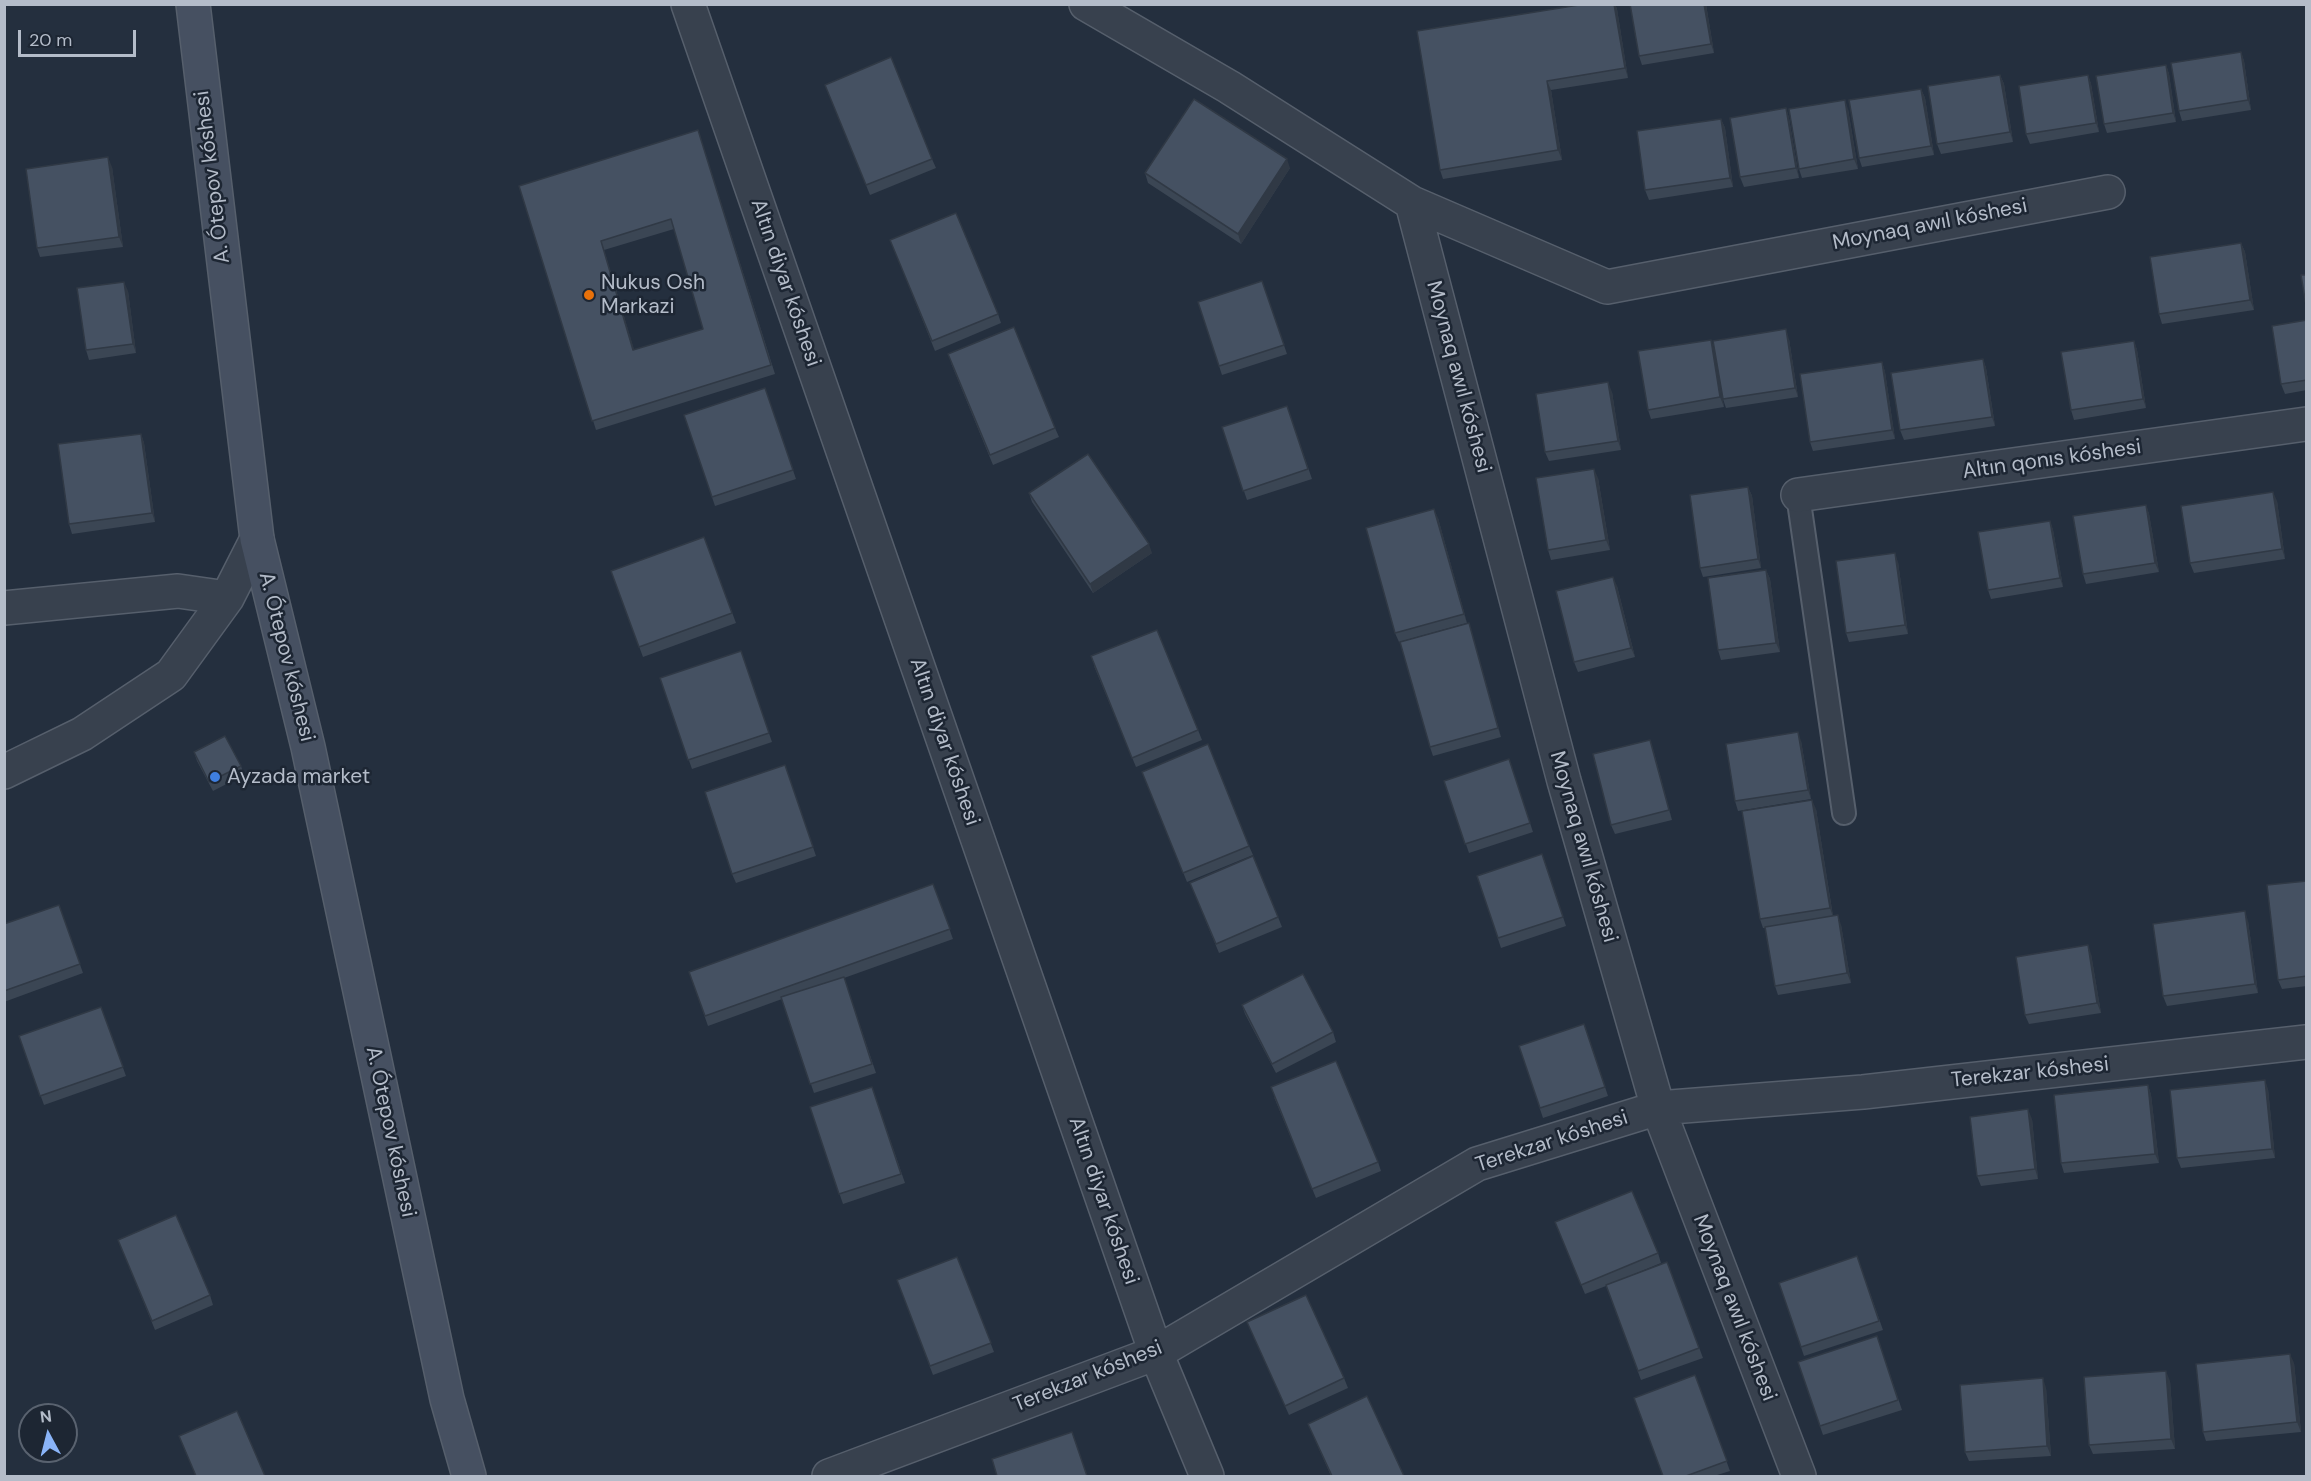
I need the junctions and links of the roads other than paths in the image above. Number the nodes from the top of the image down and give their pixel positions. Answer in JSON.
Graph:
{"nodes":[{"id":1,"x":192,"y":4,"type":"edge"},
{"id":2,"x":688,"y":4,"type":"edge"},
{"id":3,"x":1086,"y":4,"type":"edge"},
{"id":4,"x":2108,"y":192,"type":"dead end"},
{"id":5,"x":1412,"y":203,"type":"junction"},
{"id":6,"x":2307,"y":424,"type":"edge"},
{"id":7,"x":1798,"y":495,"type":"joint"},
{"id":8,"x":257,"y":539,"type":"junction"},
{"id":9,"x":227,"y":598,"type":"junction"},
{"id":10,"x":4,"y":608,"type":"edge"},
{"id":11,"x":4,"y":772,"type":"edge"},
{"id":12,"x":1844,"y":813,"type":"dead end"},
{"id":13,"x":2307,"y":1042,"type":"edge"},
{"id":14,"x":1658,"y":1108,"type":"junction"},
{"id":15,"x":1156,"y":1353,"type":"junction"},
{"id":16,"x":469,"y":1476,"type":"edge"},
{"id":17,"x":829,"y":1476,"type":"edge"},
{"id":18,"x":1207,"y":1476,"type":"edge"},
{"id":19,"x":1799,"y":1476,"type":"edge"}],
"edges":[{"from":1,"to":8,"type":"street","name":"A. Ótepov kóshesi"},
{"from":2,"to":15,"type":"street","name":"Altın diyar kóshesi"},
{"from":3,"to":5,"type":"street","name":"Moynaq awıl kóshesi"},
{"from":4,"to":5,"type":"street","name":"Moynaq awıl kóshesi"},
{"from":5,"to":14,"type":"street","name":"Moynaq awıl kóshesi"},
{"from":6,"to":7,"type":"street","name":"Altın qonıs kóshesi"},
{"from":7,"to":12,"type":"lane"},
{"from":8,"to":9,"type":"street"},
{"from":8,"to":16,"type":"street","name":"A. Ótepov kóshesi"},
{"from":9,"to":10,"type":"street"},
{"from":9,"to":11,"type":"street"},
{"from":13,"to":14,"type":"street","name":"Terekzar kóshesi"},
{"from":14,"to":15,"type":"street","name":"Terekzar kóshesi"},
{"from":14,"to":19,"type":"street","name":"Moynaq awıl kóshesi"},
{"from":15,"to":17,"type":"street","name":"Terekzar kóshesi"},
{"from":15,"to":18,"type":"street","name":"Altın diyar kóshesi"}]}
